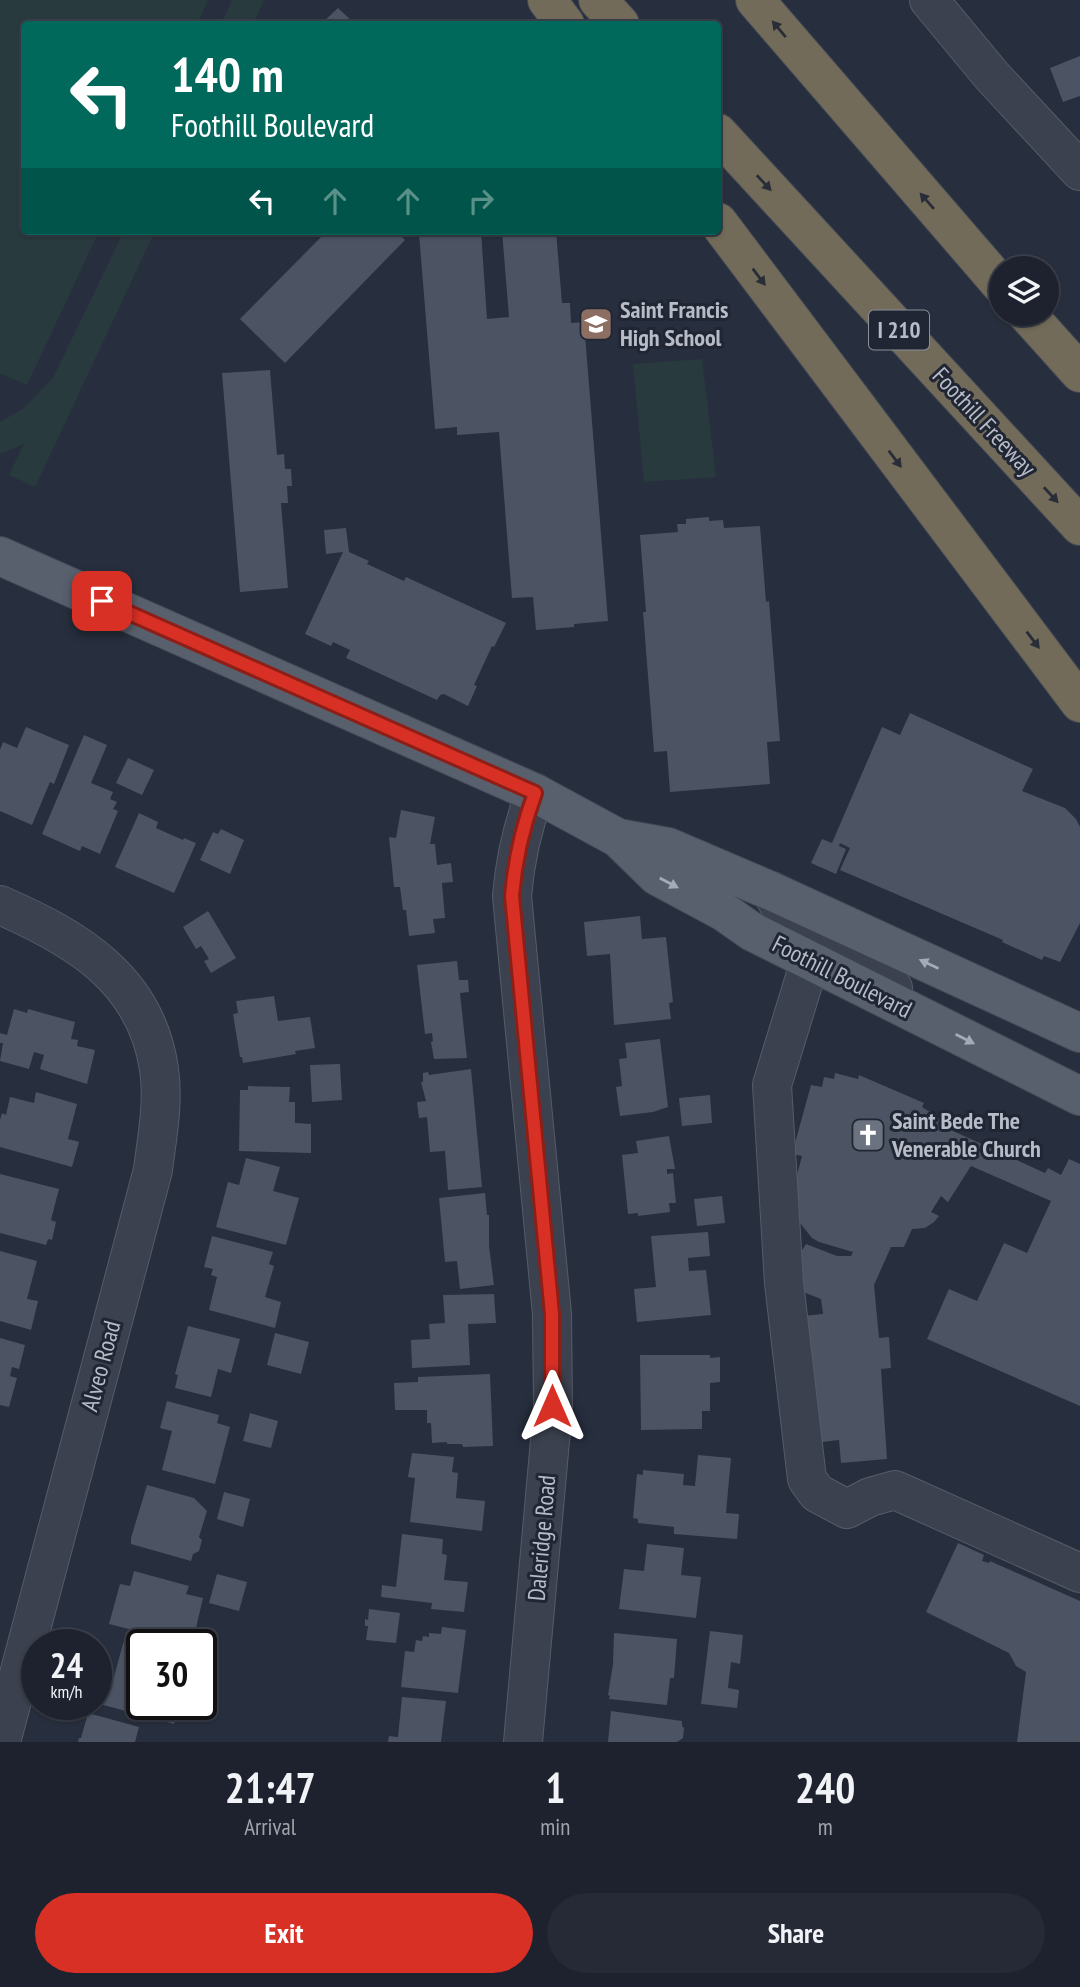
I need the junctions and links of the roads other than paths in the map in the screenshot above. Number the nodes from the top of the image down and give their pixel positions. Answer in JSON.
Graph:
{"nodes":[{"id":1,"x":547,"y":0,"type":"edge"},
{"id":2,"x":598,"y":0,"type":"edge"},
{"id":3,"x":755,"y":0,"type":"edge"},
{"id":4,"x":929,"y":0,"type":"edge"},
{"id":5,"x":563,"y":21,"type":"edge"},
{"id":6,"x":617,"y":21,"type":"edge"},
{"id":7,"x":721,"y":136,"type":"edge"},
{"id":8,"x":1080,"y":171,"type":"edge"},
{"id":9,"x":721,"y":226,"type":"edge"},
{"id":10,"x":972,"y":253,"type":"junction"},
{"id":11,"x":989,"y":269,"type":"edge"},
{"id":12,"x":989,"y":272,"type":"edge"},
{"id":13,"x":1038,"y":326,"type":"edge"},
{"id":14,"x":1052,"y":326,"type":"edge"},
{"id":15,"x":1080,"y":352,"type":"edge"},
{"id":16,"x":1080,"y":373,"type":"edge"},
{"id":17,"x":1080,"y":526,"type":"edge"},
{"id":18,"x":0,"y":555,"type":"edge"},
{"id":19,"x":1080,"y":703,"type":"edge"},
{"id":20,"x":535,"y":793,"type":"junction"},
{"id":21,"x":618,"y":838,"type":"junction"},
{"id":22,"x":771,"y":891,"type":"junction"},
{"id":23,"x":0,"y":905,"type":"edge"},
{"id":24,"x":810,"y":961,"type":"junction"},
{"id":25,"x":915,"y":1013,"type":"junction"},
{"id":26,"x":1080,"y":1033,"type":"edge"},
{"id":27,"x":1080,"y":1096,"type":"edge"},
{"id":28,"x":1080,"y":1573,"type":"edge"},
{"id":29,"x":1,"y":1742,"type":"edge"},
{"id":30,"x":523,"y":1742,"type":"edge"}],
"edges":[{"from":1,"to":5,"type":"highway"},
{"from":2,"to":6,"type":"highway"},
{"from":10,"to":3,"type":"highway","one_way":true},
{"from":4,"to":8,"type":"street"},
{"from":7,"to":17,"type":"highway","name":"Foothill Freeway","number":"I 210","one_way":true},
{"from":9,"to":19,"type":"highway","one_way":true},
{"from":10,"to":11,"type":"highway"},
{"from":10,"to":12,"type":"highway"},
{"from":13,"to":16,"type":"highway"},
{"from":14,"to":15,"type":"highway"},
{"from":18,"to":20,"type":"main road","name":"Foothill Boulevard"},
{"from":20,"to":21,"type":"main road","name":"Foothill Boulevard"},
{"from":20,"to":30,"type":"street","name":"Daleridge Road"},
{"from":21,"to":22,"type":"main road","name":"Foothill Boulevard"},
{"from":21,"to":24,"type":"main road","name":"Foothill Boulevard","one_way":true},
{"from":22,"to":25,"type":"street"},
{"from":26,"to":22,"type":"main road","name":"Foothill Boulevard","one_way":true},
{"from":23,"to":29,"type":"street","name":"Alveo Road"},
{"from":24,"to":25,"type":"main road","name":"Foothill Boulevard"},
{"from":24,"to":28,"type":"street"},
{"from":25,"to":27,"type":"main road","name":"Foothill Boulevard","one_way":true}]}
